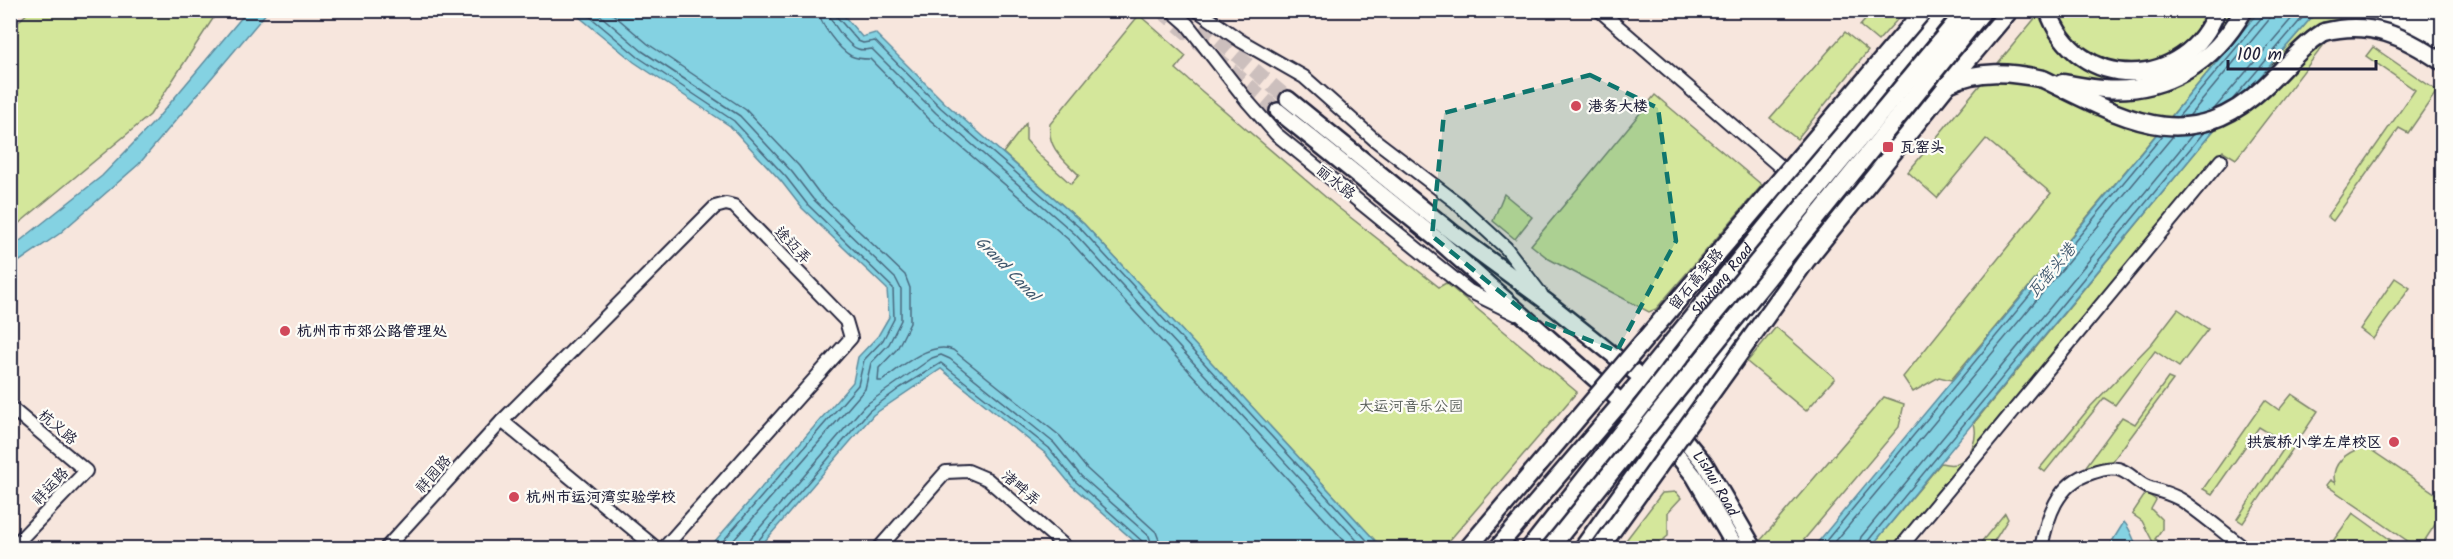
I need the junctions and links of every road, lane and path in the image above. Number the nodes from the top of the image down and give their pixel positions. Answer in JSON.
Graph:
{"nodes":[{"id":1,"x":1171,"y":10,"type":"edge"},
{"id":2,"x":1197,"y":10,"type":"edge"},
{"id":3,"x":1924,"y":10,"type":"edge"},
{"id":4,"x":1942,"y":10,"type":"edge"},
{"id":5,"x":1984,"y":10,"type":"edge"},
{"id":6,"x":1989,"y":10,"type":"edge"},
{"id":7,"x":2010,"y":10,"type":"edge"},
{"id":8,"x":2048,"y":10,"type":"edge"},
{"id":9,"x":2217,"y":10,"type":"edge"},
{"id":10,"x":2244,"y":10,"type":"edge"},
{"id":11,"x":2366,"y":10,"type":"edge"},
{"id":12,"x":2385,"y":10,"type":"edge"},
{"id":13,"x":2409,"y":10,"type":"edge"},
{"id":14,"x":2434,"y":10,"type":"edge"},
{"id":15,"x":1599,"y":11,"type":"edge"},
{"id":16,"x":1964,"y":12,"type":"edge"},
{"id":17,"x":2442,"y":16,"type":"edge"},
{"id":18,"x":2442,"y":33,"type":"edge"},
{"id":19,"x":2442,"y":50,"type":"edge"},
{"id":20,"x":2442,"y":63,"type":"edge"},
{"id":21,"x":2043,"y":80,"type":"junction"},
{"id":22,"x":1868,"y":152,"type":"junction"},
{"id":23,"x":2221,"y":160,"type":"dead end"},
{"id":24,"x":1800,"y":184,"type":"junction"},
{"id":25,"x":1547,"y":302,"type":"junction"},
{"id":26,"x":1530,"y":321,"type":"junction"},
{"id":27,"x":1642,"y":378,"type":"junction"},
{"id":28,"x":1621,"y":402,"type":"junction"},
{"id":29,"x":10,"y":407,"type":"edge"},
{"id":30,"x":502,"y":421,"type":"junction"},
{"id":31,"x":1671,"y":424,"type":"junction"},
{"id":32,"x":1662,"y":437,"type":"junction"},
{"id":33,"x":86,"y":471,"type":"joint"},
{"id":34,"x":1577,"y":488,"type":"junction"},
{"id":35,"x":1578,"y":516,"type":"junction"},
{"id":36,"x":12,"y":549,"type":"edge"},
{"id":37,"x":386,"y":549,"type":"edge"},
{"id":38,"x":656,"y":549,"type":"edge"},
{"id":39,"x":664,"y":549,"type":"edge"},
{"id":40,"x":879,"y":549,"type":"edge"},
{"id":41,"x":1067,"y":549,"type":"edge"},
{"id":42,"x":1468,"y":549,"type":"edge"},
{"id":43,"x":1497,"y":549,"type":"edge"},
{"id":44,"x":1520,"y":549,"type":"edge"},
{"id":45,"x":1530,"y":549,"type":"edge"},
{"id":46,"x":1550,"y":549,"type":"edge"},
{"id":47,"x":1557,"y":549,"type":"edge"},
{"id":48,"x":1581,"y":549,"type":"edge"},
{"id":49,"x":1600,"y":549,"type":"edge"},
{"id":50,"x":1736,"y":549,"type":"edge"},
{"id":51,"x":1754,"y":549,"type":"edge"},
{"id":52,"x":1900,"y":549,"type":"edge"},
{"id":53,"x":2041,"y":549,"type":"edge"},
{"id":54,"x":2244,"y":549,"type":"edge"}],
"edges":[{"from":1,"to":26,"type":"street","name":"丽水路"},
{"from":2,"to":25,"type":"street","name":"丽水路"},
{"from":3,"to":42,"type":"highway","name":"留石高架路","bridge":true},
{"from":4,"to":24,"type":"main road","name":"Shixiang Road"},
{"from":5,"to":22,"type":"highway","bridge":true},
{"from":6,"to":31,"type":"main road"},
{"from":7,"to":49,"type":"highway","bridge":true},
{"from":8,"to":9,"type":"highway"},
{"from":10,"to":21,"type":"highway"},
{"from":11,"to":20,"type":"main road"},
{"from":12,"to":19,"type":"highway"},
{"from":13,"to":18,"type":"highway"},
{"from":14,"to":17,"type":"main road"},
{"from":15,"to":24,"type":"street"},
{"from":16,"to":34,"type":"highway","bridge":true},
{"from":20,"to":21,"type":"highway","bridge":true},
{"from":21,"to":22,"type":"highway","bridge":true},
{"from":22,"to":35,"type":"highway","bridge":true},
{"from":23,"to":52,"type":"street"},
{"from":24,"to":27,"type":"main road","name":"Shixiang Road"},
{"from":25,"to":26,"type":"main road","name":"丽水路"},
{"from":25,"to":27,"type":"main road","name":"丽水路"},
{"from":26,"to":28,"type":"main road","name":"丽水路"},
{"from":27,"to":28,"type":"main road","name":"Shixiang Road"},
{"from":27,"to":31,"type":"main road","name":"丽水路"},
{"from":28,"to":32,"type":"main road","name":"丽水路"},
{"from":28,"to":43,"type":"main road","name":"Shixiang Road"},
{"from":29,"to":33,"type":"street","name":"杭义路"},
{"from":30,"to":37,"type":"street","name":"祥园路"},
{"from":30,"to":38,"type":"street"},
{"from":30,"to":39,"type":"street","name":"途迈弄"},
{"from":31,"to":32,"type":"main road"},
{"from":31,"to":51,"type":"main road","name":"Lishui Road"},
{"from":32,"to":48,"type":"main road"},
{"from":32,"to":50,"type":"main road","name":"Lishui Road"},
{"from":33,"to":36,"type":"street","name":"祥运路"},
{"from":34,"to":44,"type":"highway"},
{"from":34,"to":45,"type":"highway"},
{"from":35,"to":46,"type":"highway","bridge":true},
{"from":35,"to":47,"type":"highway","bridge":true},
{"from":40,"to":41,"type":"street","name":"渚畔弄"},
{"from":53,"to":54,"type":"street"}]}
